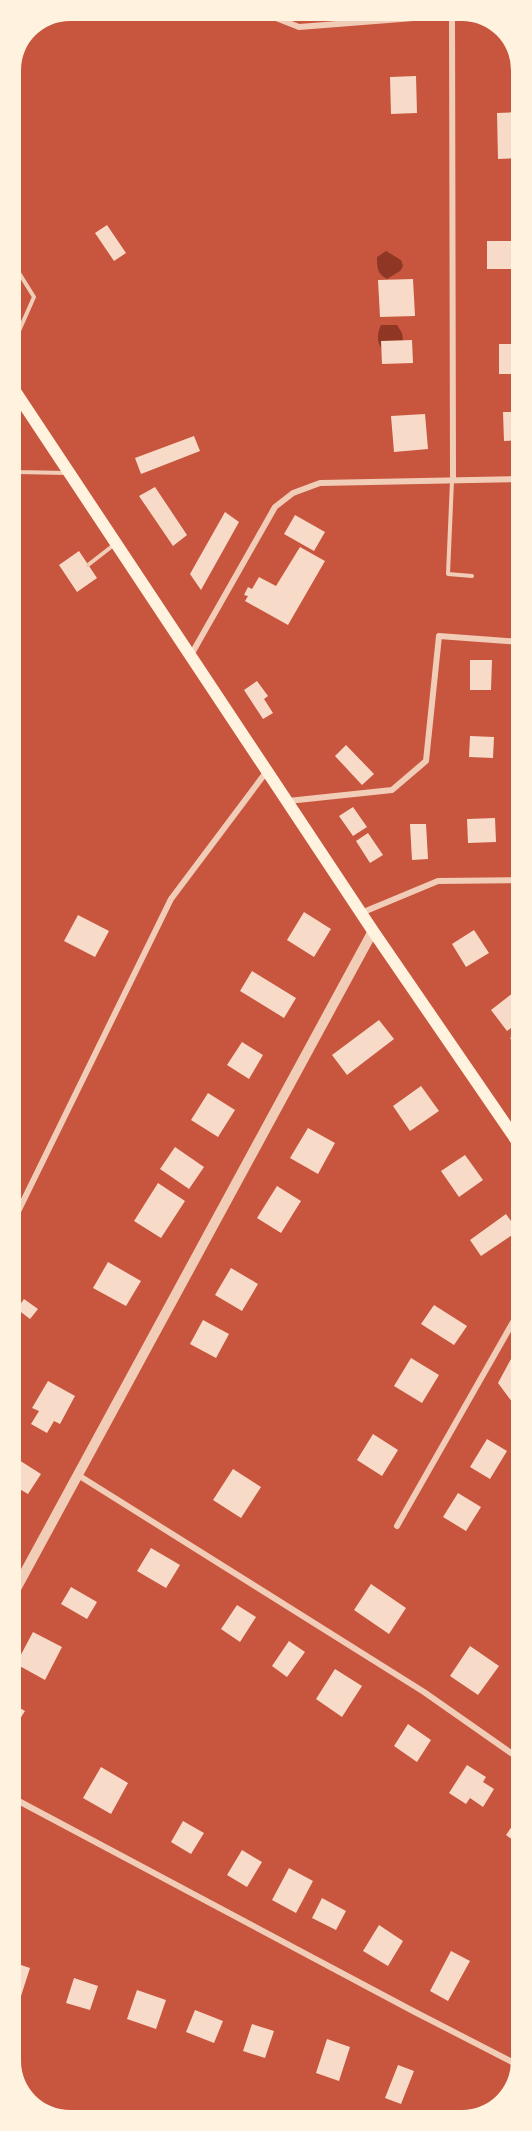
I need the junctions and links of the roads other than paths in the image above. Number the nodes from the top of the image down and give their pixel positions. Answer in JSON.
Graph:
{"nodes":[{"id":1,"x":284,"y":21,"type":"edge"},
{"id":2,"x":365,"y":21,"type":"edge"},
{"id":3,"x":452,"y":21,"type":"edge"},
{"id":4,"x":21,"y":276,"type":"edge"},
{"id":5,"x":21,"y":326,"type":"edge"},
{"id":6,"x":21,"y":400,"type":"edge"},
{"id":7,"x":21,"y":472,"type":"edge"},
{"id":8,"x":69,"y":473,"type":"junction"},
{"id":9,"x":511,"y":479,"type":"edge"},
{"id":10,"x":453,"y":480,"type":"junction"},
{"id":11,"x":116,"y":543,"type":"junction"},
{"id":12,"x":88,"y":565,"type":"dead end"},
{"id":13,"x":472,"y":576,"type":"dead end"},
{"id":14,"x":511,"y":641,"type":"edge"},
{"id":15,"x":191,"y":656,"type":"junction"},
{"id":16,"x":267,"y":771,"type":"junction"},
{"id":17,"x":287,"y":801,"type":"junction"},
{"id":18,"x":511,"y":880,"type":"edge"},
{"id":19,"x":362,"y":913,"type":"junction"},
{"id":20,"x":373,"y":931,"type":"junction"},
{"id":21,"x":511,"y":1132,"type":"edge"},
{"id":22,"x":21,"y":1206,"type":"edge"},
{"id":23,"x":511,"y":1326,"type":"edge"},
{"id":24,"x":78,"y":1475,"type":"junction"},
{"id":25,"x":397,"y":1526,"type":"dead end"},
{"id":26,"x":21,"y":1580,"type":"edge"},
{"id":27,"x":511,"y":1753,"type":"edge"},
{"id":28,"x":21,"y":1802,"type":"edge"},
{"id":29,"x":511,"y":2061,"type":"edge"}],
"edges":[{"from":1,"to":2,"type":"street"},
{"from":3,"to":10,"type":"street"},
{"from":4,"to":5,"type":"lane"},
{"from":6,"to":8,"type":"main road"},
{"from":7,"to":8,"type":"lane"},
{"from":8,"to":11,"type":"main road"},
{"from":9,"to":10,"type":"street"},
{"from":10,"to":13,"type":"lane"},
{"from":10,"to":15,"type":"street"},
{"from":11,"to":12,"type":"lane"},
{"from":11,"to":15,"type":"main road"},
{"from":14,"to":17,"type":"street"},
{"from":15,"to":16,"type":"main road"},
{"from":16,"to":17,"type":"main road"},
{"from":16,"to":22,"type":"street"},
{"from":17,"to":19,"type":"main road"},
{"from":18,"to":19,"type":"street"},
{"from":19,"to":20,"type":"main road"},
{"from":20,"to":21,"type":"main road"},
{"from":20,"to":24,"type":"street"},
{"from":23,"to":25,"type":"street"},
{"from":24,"to":26,"type":"street"},
{"from":24,"to":27,"type":"street"},
{"from":28,"to":29,"type":"street"}]}
